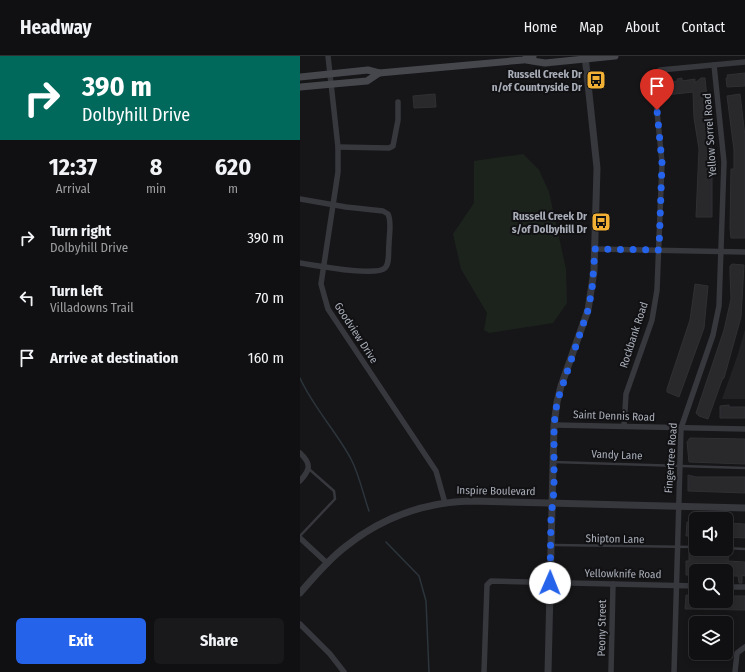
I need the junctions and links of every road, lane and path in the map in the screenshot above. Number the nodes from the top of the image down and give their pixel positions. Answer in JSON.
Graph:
{"nodes":[{"id":1,"x":328,"y":56,"type":"edge"},
{"id":2,"x":533,"y":56,"type":"edge"},
{"id":3,"x":615,"y":56,"type":"edge"},
{"id":4,"x":585,"y":57,"type":"edge"},
{"id":5,"x":524,"y":60,"type":"junction"},
{"id":6,"x":745,"y":62,"type":"edge"},
{"id":7,"x":714,"y":65,"type":"junction"},
{"id":8,"x":379,"y":73,"type":"junction"},
{"id":9,"x":329,"y":74,"type":"junction"},
{"id":10,"x":300,"y":77,"type":"edge"},
{"id":11,"x":330,"y":84,"type":"junction"},
{"id":12,"x":300,"y":87,"type":"edge"},
{"id":13,"x":398,"y":102,"type":"dead end"},
{"id":14,"x":338,"y":147,"type":"junction"},
{"id":15,"x":300,"y":199,"type":"edge"},
{"id":16,"x":334,"y":206,"type":"junction"},
{"id":17,"x":595,"y":249,"type":"junction"},
{"id":18,"x":659,"y":250,"type":"junction"},
{"id":19,"x":721,"y":252,"type":"junction"},
{"id":20,"x":745,"y":252,"type":"edge"},
{"id":21,"x":300,"y":262,"type":"edge"},
{"id":22,"x":324,"y":266,"type":"junction"},
{"id":23,"x":554,"y":425,"type":"junction"},
{"id":24,"x":624,"y":426,"type":"junction"},
{"id":25,"x":681,"y":428,"type":"junction"},
{"id":26,"x":745,"y":429,"type":"edge"},
{"id":27,"x":300,"y":453,"type":"edge"},
{"id":28,"x":553,"y":462,"type":"junction"},
{"id":29,"x":679,"y":466,"type":"junction"},
{"id":30,"x":309,"y":468,"type":"junction"},
{"id":31,"x":745,"y":468,"type":"edge"},
{"id":32,"x":300,"y":481,"type":"edge"},
{"id":33,"x":445,"y":502,"type":"junction"},
{"id":34,"x":552,"y":503,"type":"junction"},
{"id":35,"x":678,"y":506,"type":"junction"},
{"id":36,"x":745,"y":508,"type":"edge"},
{"id":37,"x":300,"y":537,"type":"edge"},
{"id":38,"x":551,"y":545,"type":"junction"},
{"id":39,"x":677,"y":547,"type":"junction"},
{"id":40,"x":689,"y":547,"type":"edge"},
{"id":41,"x":733,"y":548,"type":"edge"},
{"id":42,"x":745,"y":548,"type":"edge"},
{"id":43,"x":327,"y":563,"type":"junction"},
{"id":44,"x":550,"y":583,"type":"junction"},
{"id":45,"x":613,"y":584,"type":"junction"},
{"id":46,"x":676,"y":585,"type":"junction"},
{"id":47,"x":689,"y":586,"type":"edge"},
{"id":48,"x":733,"y":587,"type":"edge"},
{"id":49,"x":745,"y":587,"type":"edge"},
{"id":50,"x":300,"y":593,"type":"edge"},
{"id":51,"x":300,"y":624,"type":"edge"},
{"id":52,"x":745,"y":647,"type":"edge"},
{"id":53,"x":344,"y":672,"type":"edge"},
{"id":54,"x":484,"y":672,"type":"edge"},
{"id":55,"x":548,"y":672,"type":"edge"},
{"id":56,"x":611,"y":672,"type":"edge"},
{"id":57,"x":674,"y":672,"type":"edge"},
{"id":58,"x":735,"y":672,"type":"edge"}],
"edges":[{"from":1,"to":9,"type":"street","name":"Goodview Drive"},
{"from":2,"to":5,"type":"main road"},
{"from":3,"to":4,"type":"main road"},
{"from":4,"to":5,"type":"main road"},
{"from":4,"to":17,"type":"street"},
{"from":5,"to":8,"type":"main road"},
{"from":6,"to":7,"type":"street","name":"Rockbank Road"},
{"from":7,"to":18,"type":"street","name":"Rockbank Road"},
{"from":7,"to":19,"type":"street","name":"Yellow Sorrel Road"},
{"from":8,"to":9,"type":"main road"},
{"from":8,"to":11,"type":"main road"},
{"from":9,"to":10,"type":"main road"},
{"from":9,"to":11,"type":"street","name":"Goodview Drive"},
{"from":11,"to":12,"type":"main road"},
{"from":11,"to":14,"type":"street","name":"Goodview Drive"},
{"from":13,"to":14,"type":"street"},
{"from":14,"to":16,"type":"street","name":"Goodview Drive"},
{"from":15,"to":16,"type":"street"},
{"from":16,"to":22,"type":"street","name":"Goodview Drive"},
{"from":16,"to":22,"type":"street"},
{"from":17,"to":18,"type":"street"},
{"from":17,"to":23,"type":"street"},
{"from":18,"to":19,"type":"street"},
{"from":18,"to":24,"type":"street","name":"Rockbank Road"},
{"from":19,"to":20,"type":"street"},
{"from":19,"to":25,"type":"street","name":"Fingertree Road"},
{"from":21,"to":22,"type":"street"},
{"from":22,"to":33,"type":"street","name":"Goodview Drive"},
{"from":23,"to":24,"type":"street","name":"Saint Dennis Road"},
{"from":23,"to":28,"type":"street"},
{"from":24,"to":25,"type":"street","name":"Saint Dennis Road"},
{"from":25,"to":26,"type":"street","name":"Saint Dennis Road"},
{"from":25,"to":29,"type":"street","name":"Fingertree Road"},
{"from":27,"to":30,"type":"street"},
{"from":28,"to":29,"type":"lane","name":"Vandy Lane"},
{"from":28,"to":34,"type":"street"},
{"from":29,"to":31,"type":"lane","name":"Vandy Lane"},
{"from":29,"to":35,"type":"street","name":"Fingertree Road"},
{"from":30,"to":32,"type":"street"},
{"from":30,"to":37,"type":"lane"},
{"from":33,"to":34,"type":"street","name":"Inspire Boulevard"},
{"from":33,"to":43,"type":"street","name":"Inspire Boulevard"},
{"from":34,"to":35,"type":"street","name":"Inspire Boulevard"},
{"from":34,"to":38,"type":"street"},
{"from":35,"to":36,"type":"street","name":"Inspire Boulevard"},
{"from":35,"to":39,"type":"street","name":"Fingertree Road"},
{"from":37,"to":43,"type":"street"},
{"from":38,"to":39,"type":"lane","name":"Shipton Lane"},
{"from":38,"to":44,"type":"street"},
{"from":39,"to":40,"type":"lane","name":"Shipton Lane"},
{"from":39,"to":46,"type":"street","name":"Fingertree Road"},
{"from":41,"to":42,"type":"lane"},
{"from":43,"to":50,"type":"street","name":"Inspire Boulevard"},
{"from":44,"to":45,"type":"street","name":"Yellowknife Road"},
{"from":44,"to":54,"type":"street","name":"Yellowknife Road"},
{"from":44,"to":55,"type":"street"},
{"from":45,"to":46,"type":"street","name":"Yellowknife Road"},
{"from":45,"to":56,"type":"street","name":"Peony Street"},
{"from":46,"to":47,"type":"street","name":"Yellowknife Road"},
{"from":46,"to":57,"type":"street","name":"Fingertree Road"},
{"from":48,"to":49,"type":"street"},
{"from":51,"to":53,"type":"street"},
{"from":52,"to":58,"type":"street"}]}
